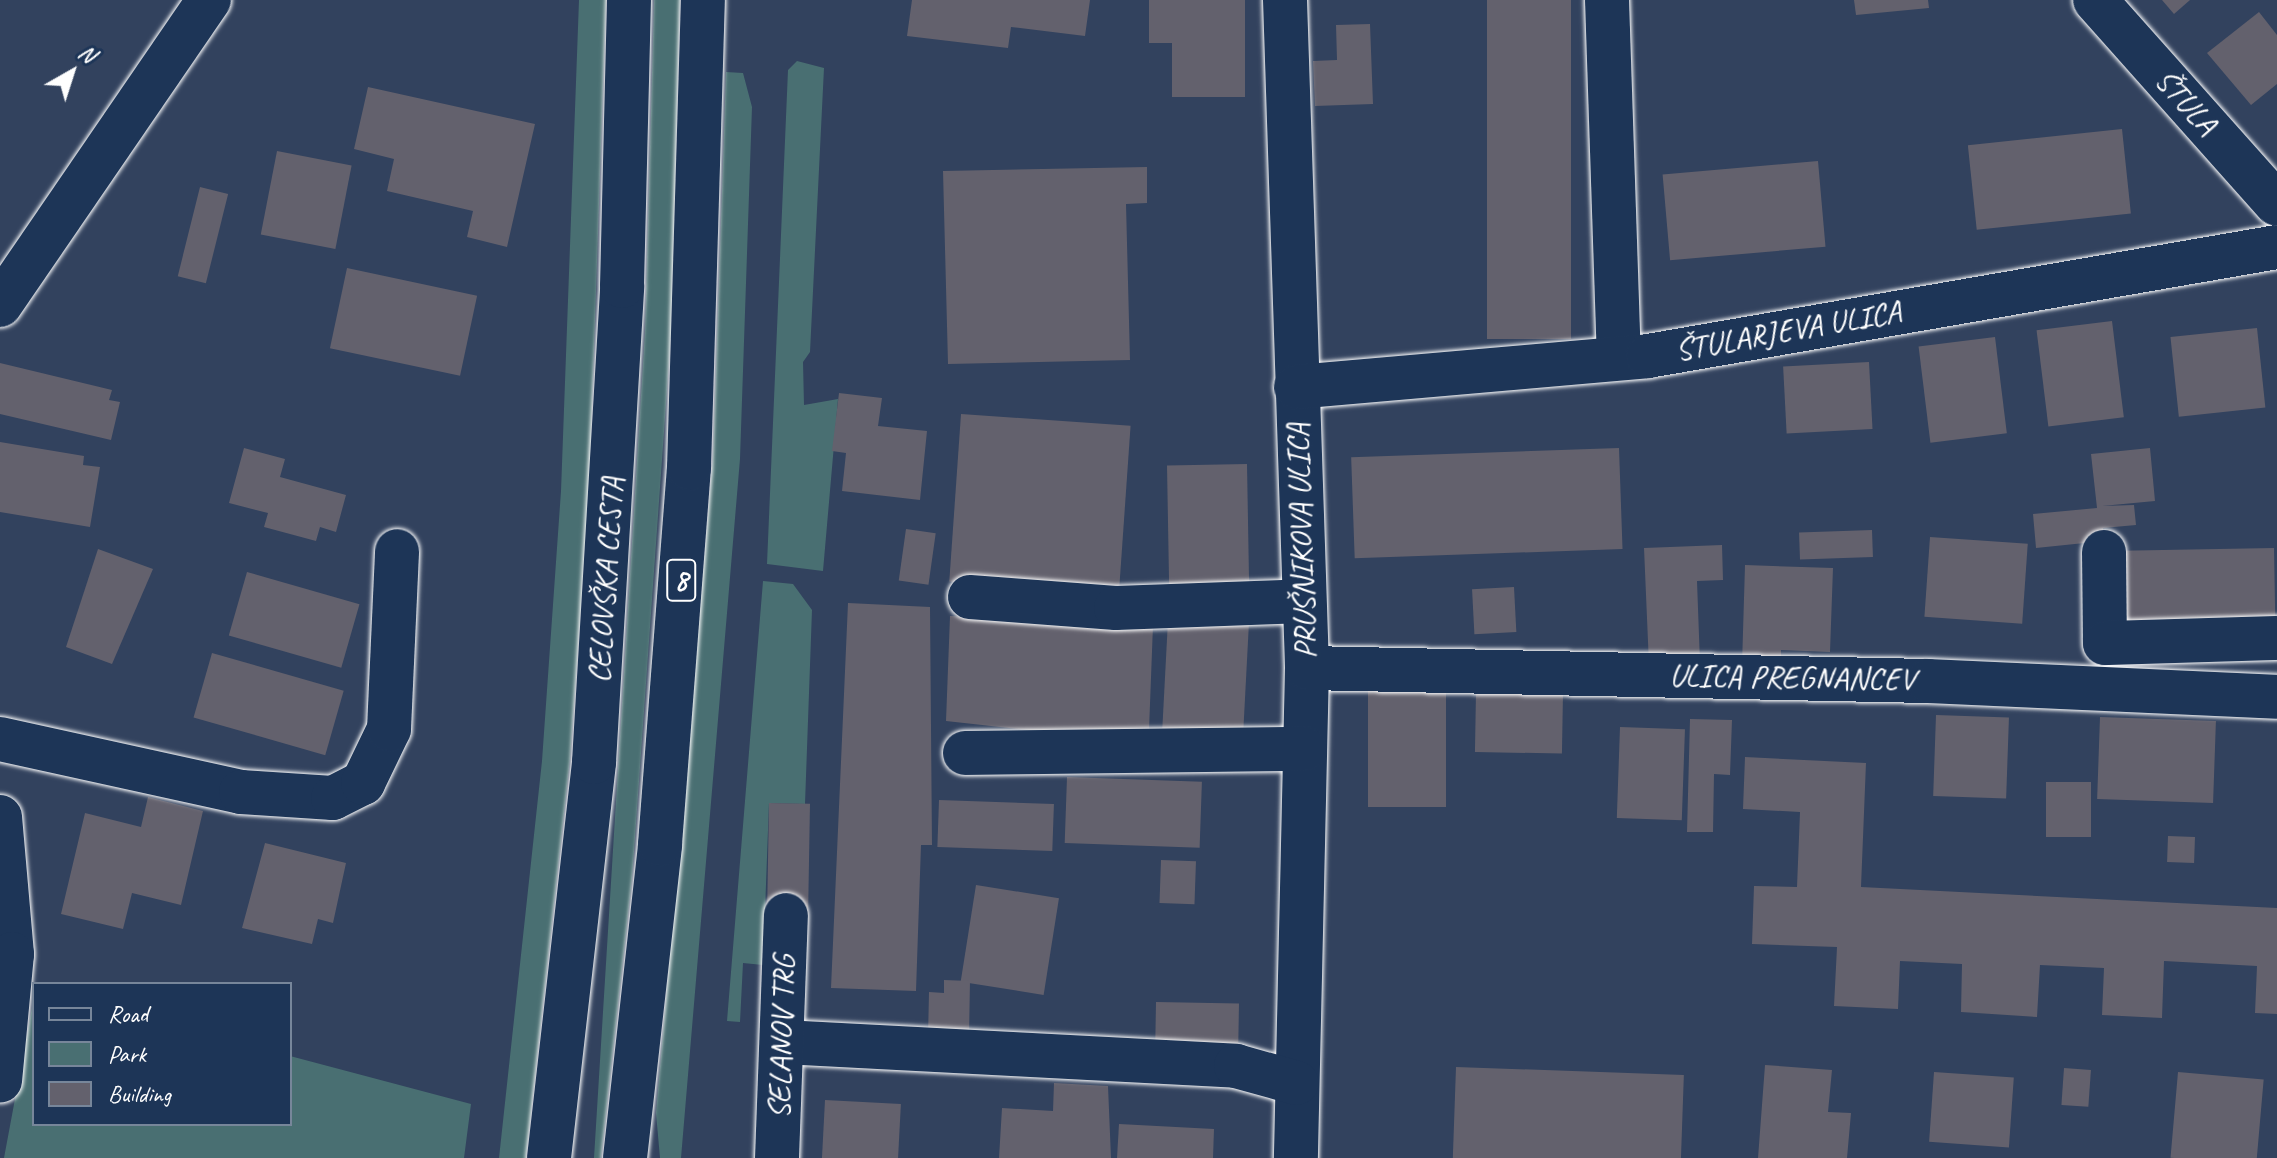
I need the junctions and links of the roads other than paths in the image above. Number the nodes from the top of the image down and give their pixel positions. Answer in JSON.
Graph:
{"nodes":[{"id":1,"x":209,"y":0,"type":"edge"},
{"id":2,"x":629,"y":0,"type":"edge"},
{"id":3,"x":703,"y":0,"type":"edge"},
{"id":4,"x":1285,"y":0,"type":"edge"},
{"id":5,"x":1607,"y":0,"type":"edge"},
{"id":6,"x":2095,"y":0,"type":"edge"},
{"id":7,"x":2277,"y":204,"type":"edge"},
{"id":8,"x":2277,"y":247,"type":"edge"},
{"id":9,"x":0,"y":305,"type":"edge"},
{"id":10,"x":1619,"y":358,"type":"junction"},
{"id":11,"x":1296,"y":387,"type":"junction"},
{"id":12,"x":397,"y":551,"type":"dead end"},
{"id":13,"x":2104,"y":552,"type":"dead end"},
{"id":14,"x":970,"y":597,"type":"dead end"},
{"id":15,"x":1304,"y":601,"type":"junction"},
{"id":16,"x":2277,"y":638,"type":"edge"},
{"id":17,"x":1307,"y":668,"type":"junction"},
{"id":18,"x":2277,"y":697,"type":"edge"},
{"id":19,"x":0,"y":739,"type":"edge"},
{"id":20,"x":1305,"y":749,"type":"junction"},
{"id":21,"x":965,"y":753,"type":"dead end"},
{"id":22,"x":0,"y":817,"type":"edge"},
{"id":23,"x":786,"y":915,"type":"dead end"},
{"id":24,"x":783,"y":1042,"type":"junction"},
{"id":25,"x":0,"y":1080,"type":"edge"},
{"id":26,"x":1297,"y":1083,"type":"junction"},
{"id":27,"x":549,"y":1158,"type":"edge"},
{"id":28,"x":625,"y":1158,"type":"edge"},
{"id":29,"x":777,"y":1158,"type":"edge"},
{"id":30,"x":1296,"y":1158,"type":"edge"}],
"edges":[{"from":1,"to":9,"type":"street"},
{"from":2,"to":27,"type":"street","name":"CELOVŠKA CESTA"},
{"from":3,"to":28,"type":"street","number":"8"},
{"from":4,"to":11,"type":"street","name":"PRUŠNIKOVA ULICA"},
{"from":5,"to":10,"type":"street"},
{"from":6,"to":7,"type":"street","name":"ŠTULA"},
{"from":8,"to":10,"type":"street","name":"ŠTULARJEVA ULICA"},
{"from":10,"to":11,"type":"street","name":"ŠTULARJEVA ULICA"},
{"from":11,"to":15,"type":"street","name":"PRUŠNIKOVA ULICA"},
{"from":12,"to":19,"type":"street"},
{"from":13,"to":16,"type":"street"},
{"from":14,"to":15,"type":"street"},
{"from":15,"to":17,"type":"street","name":"PRUŠNIKOVA ULICA"},
{"from":17,"to":18,"type":"street","name":"ULICA PREGNANCEV"},
{"from":17,"to":20,"type":"street","name":"PRUŠNIKOVA ULICA"},
{"from":20,"to":21,"type":"street"},
{"from":20,"to":26,"type":"street","name":"PRUŠNIKOVA ULICA"},
{"from":22,"to":25,"type":"street"},
{"from":23,"to":24,"type":"street","name":"SELANOV TRG"},
{"from":24,"to":26,"type":"street"},
{"from":24,"to":29,"type":"street","name":"SELANOV TRG"},
{"from":26,"to":30,"type":"street","name":"PRUŠNIKOVA ULICA"}]}
